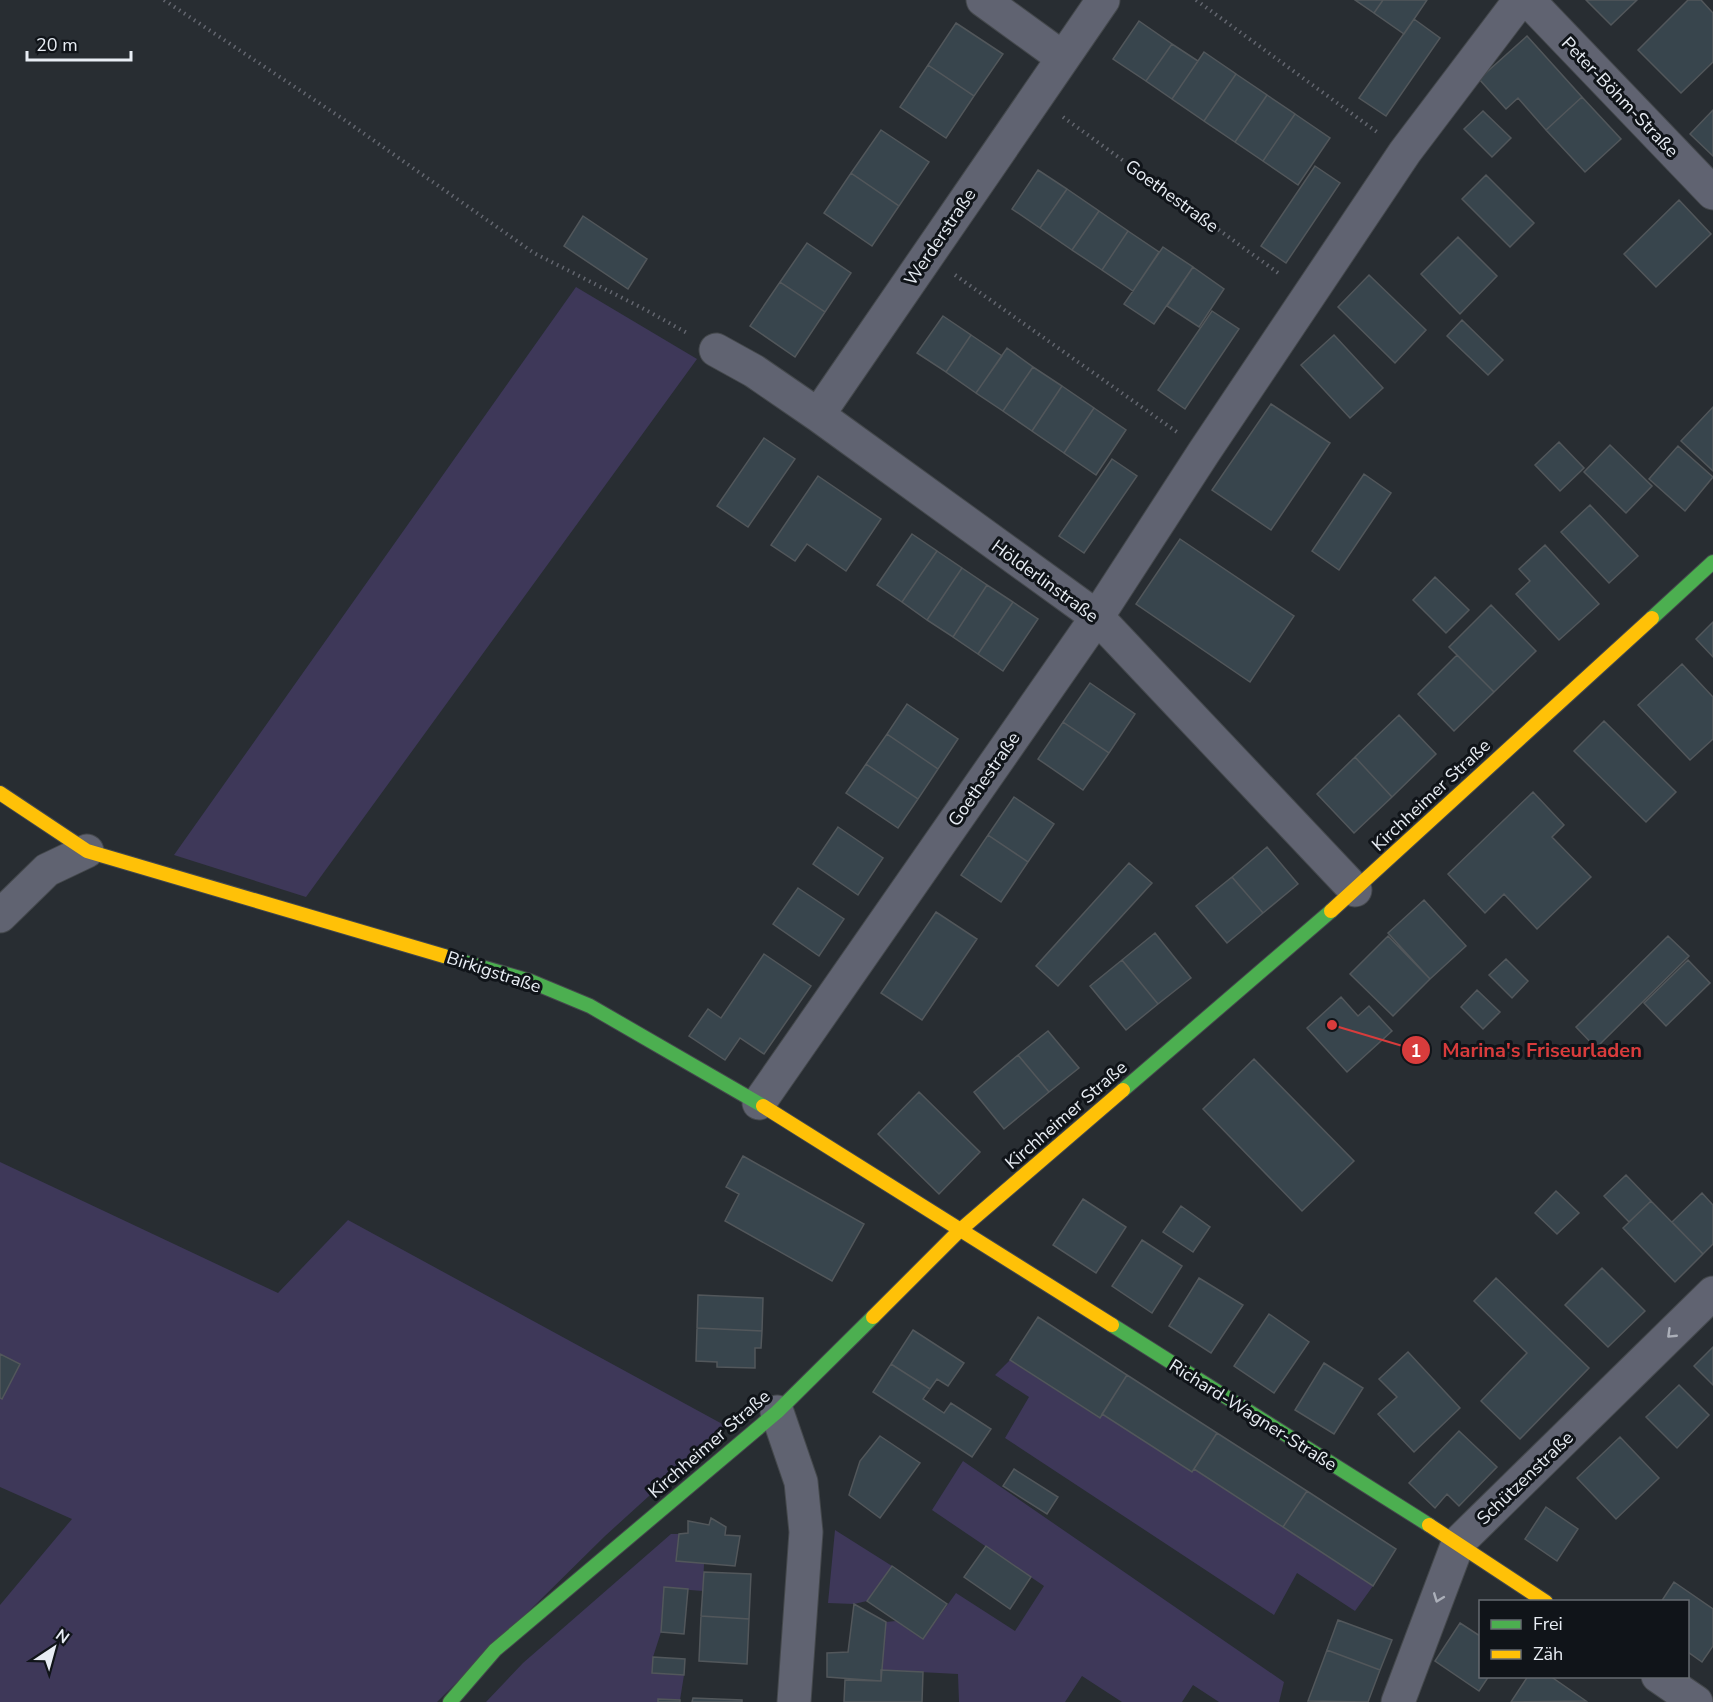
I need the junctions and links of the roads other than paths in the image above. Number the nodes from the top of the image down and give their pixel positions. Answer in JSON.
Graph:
{"nodes":[{"id":1,"x":983,"y":0,"type":"edge"},
{"id":2,"x":1103,"y":0,"type":"edge"},
{"id":3,"x":1520,"y":0,"type":"edge"},
{"id":4,"x":1528,"y":0,"type":"edge"},
{"id":5,"x":1063,"y":58,"type":"junction"},
{"id":6,"x":1713,"y":193,"type":"edge"},
{"id":7,"x":716,"y":350,"type":"road end"},
{"id":8,"x":818,"y":415,"type":"junction"},
{"id":9,"x":1713,"y":562,"type":"edge"},
{"id":10,"x":1098,"y":617,"type":"junction"},
{"id":11,"x":0,"y":793,"type":"edge"},
{"id":12,"x":87,"y":851,"type":"junction"},
{"id":13,"x":1355,"y":890,"type":"junction"},
{"id":14,"x":0,"y":916,"type":"edge"},
{"id":15,"x":759,"y":1103,"type":"junction"},
{"id":16,"x":959,"y":1231,"type":"junction"},
{"id":17,"x":1713,"y":1293,"type":"edge"},
{"id":18,"x":777,"y":1412,"type":"junction"},
{"id":19,"x":1458,"y":1543,"type":"junction"},
{"id":20,"x":1543,"y":1600,"type":"edge"},
{"id":21,"x":1660,"y":1678,"type":"edge"},
{"id":22,"x":450,"y":1702,"type":"edge"},
{"id":23,"x":794,"y":1702,"type":"edge"},
{"id":24,"x":1398,"y":1702,"type":"edge"},
{"id":25,"x":1696,"y":1702,"type":"edge"}],
"edges":[{"from":1,"to":5,"type":"street"},
{"from":2,"to":5,"type":"street","name":"Werderstraße"},
{"from":3,"to":10,"type":"street","name":"Goethestraße"},
{"from":4,"to":6,"type":"street","name":"Peter-Böhm-Straße"},
{"from":5,"to":8,"type":"street","name":"Werderstraße"},
{"from":7,"to":8,"type":"street","name":"Hölderlinstraße"},
{"from":8,"to":10,"type":"street","name":"Hölderlinstraße"},
{"from":9,"to":13,"type":"street","name":"Kirchheimer Straße"},
{"from":10,"to":13,"type":"street","name":"Hölderlinstraße"},
{"from":10,"to":15,"type":"street","name":"Goethestraße"},
{"from":11,"to":12,"type":"street","name":"Birkigstraße"},
{"from":12,"to":14,"type":"street"},
{"from":12,"to":15,"type":"street","name":"Birkigstraße"},
{"from":13,"to":16,"type":"street","name":"Kirchheimer Straße"},
{"from":15,"to":16,"type":"street","name":"Birkigstraße"},
{"from":16,"to":18,"type":"street","name":"Kirchheimer Straße"},
{"from":16,"to":19,"type":"street","name":"Richard-Wagner-Straße"},
{"from":17,"to":19,"type":"street","name":"Schützenstraße","one_way":true},
{"from":18,"to":22,"type":"street","name":"Kirchheimer Straße"},
{"from":18,"to":23,"type":"street"},
{"from":19,"to":20,"type":"street","name":"Richard-Wagner-Straße"},
{"from":19,"to":24,"type":"street","name":"Schützenstraße","one_way":true},
{"from":21,"to":25,"type":"street"}]}
